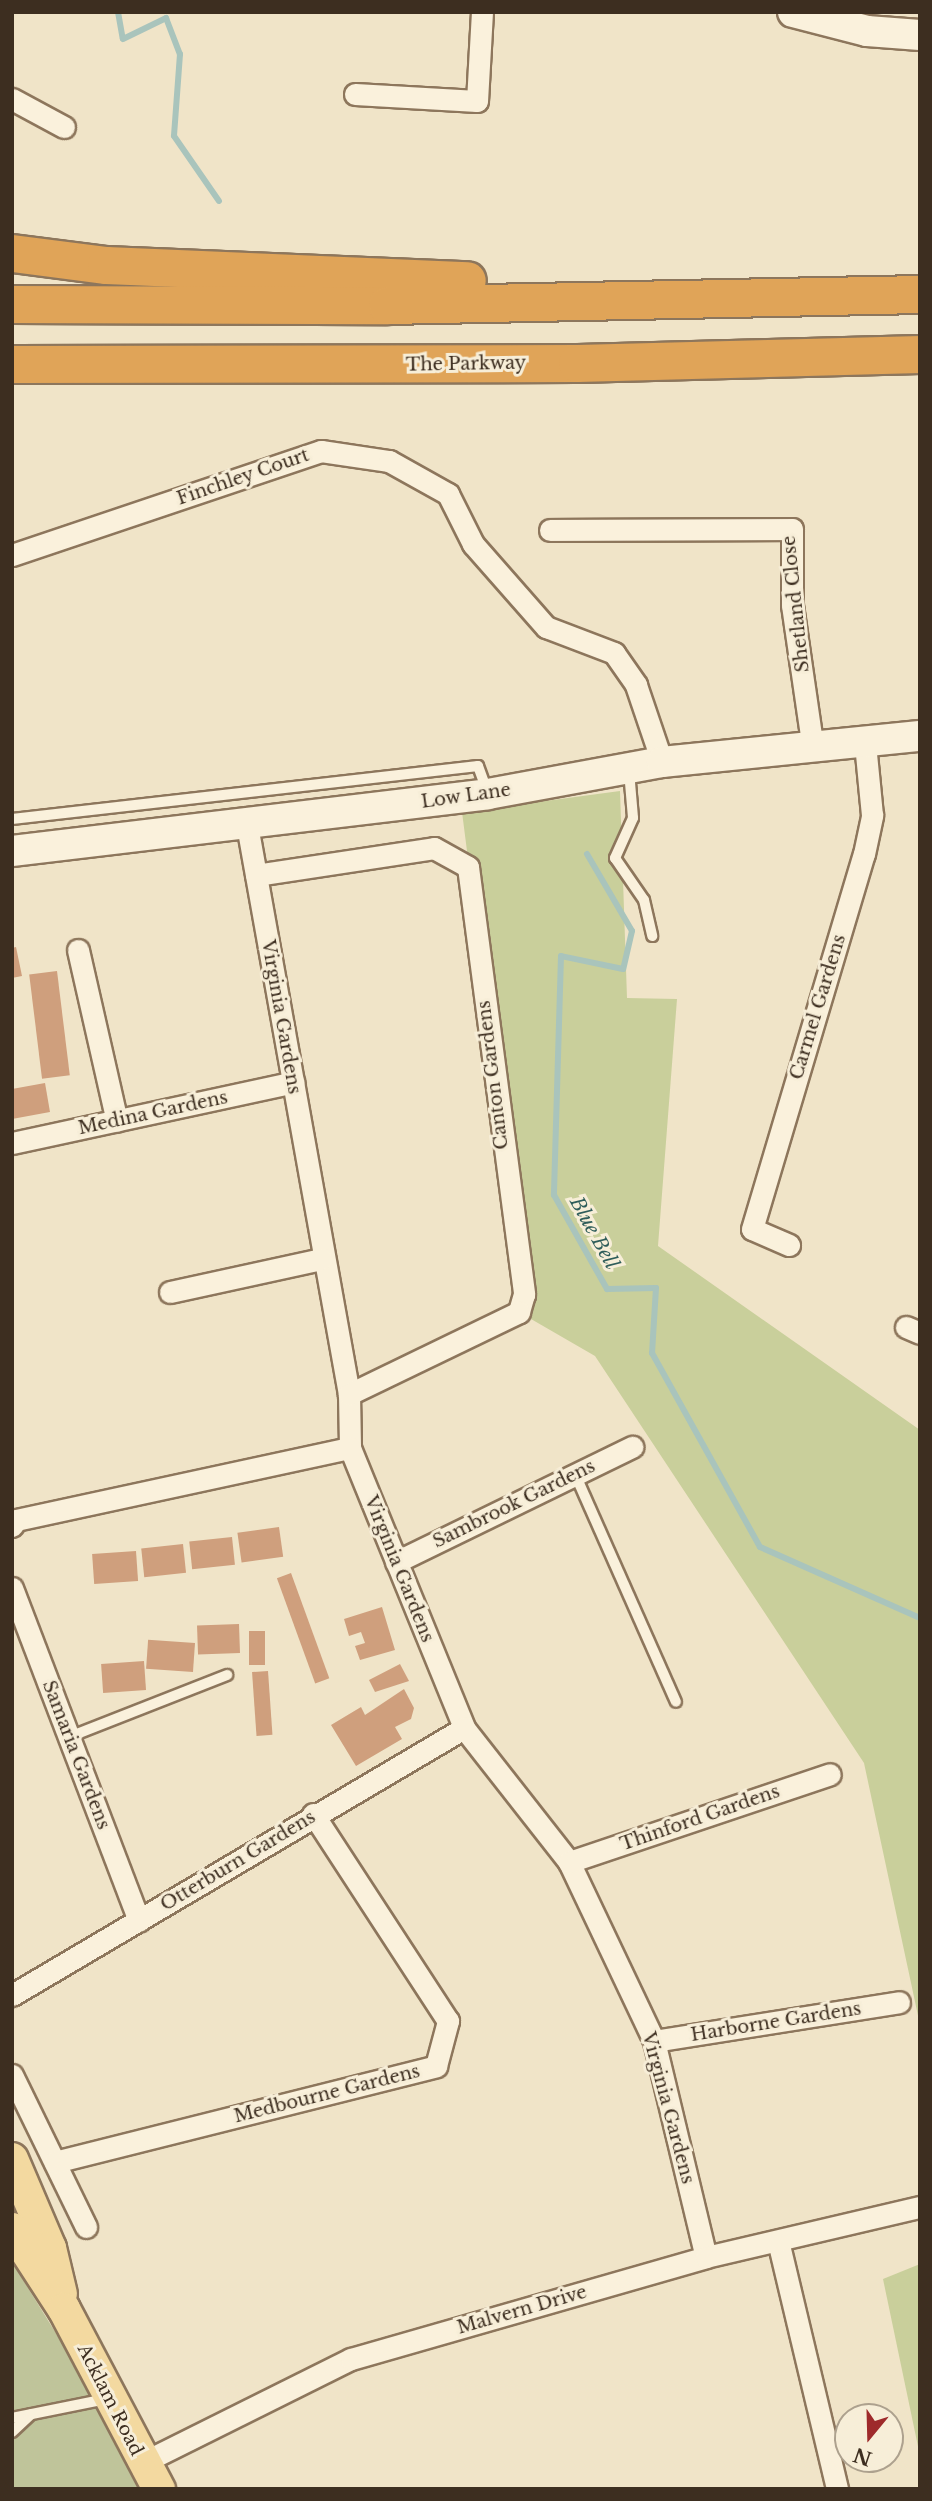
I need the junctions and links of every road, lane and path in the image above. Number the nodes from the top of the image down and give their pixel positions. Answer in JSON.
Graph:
{"nodes":[{"id":1,"x":482,"y":12,"type":"edge"},
{"id":2,"x":793,"y":12,"type":"edge"},
{"id":3,"x":920,"y":35,"type":"edge"},
{"id":4,"x":355,"y":94,"type":"dead end"},
{"id":5,"x":12,"y":99,"type":"edge"},
{"id":6,"x":64,"y":127,"type":"dead end"},
{"id":7,"x":12,"y":253,"type":"edge"},
{"id":8,"x":911,"y":294,"type":"edge"},
{"id":9,"x":12,"y":304,"type":"edge"},
{"id":10,"x":920,"y":354,"type":"edge"},
{"id":11,"x":12,"y":366,"type":"edge"},
{"id":12,"x":550,"y":530,"type":"dead end"},
{"id":13,"x":12,"y":555,"type":"edge"},
{"id":14,"x":920,"y":736,"type":"edge"},
{"id":15,"x":865,"y":743,"type":"junction"},
{"id":16,"x":813,"y":749,"type":"junction"},
{"id":17,"x":662,"y":762,"type":"junction"},
{"id":18,"x":628,"y":769,"type":"junction"},
{"id":19,"x":488,"y":794,"type":"junction"},
{"id":20,"x":12,"y":819,"type":"edge"},
{"id":21,"x":247,"y":824,"type":"junction"},
{"id":22,"x":12,"y":851,"type":"edge"},
{"id":23,"x":256,"y":875,"type":"junction"},
{"id":24,"x":652,"y":936,"type":"dead end"},
{"id":25,"x":78,"y":950,"type":"dead end"},
{"id":26,"x":293,"y":1082,"type":"junction"},
{"id":27,"x":117,"y":1121,"type":"junction"},
{"id":28,"x":12,"y":1143,"type":"edge"},
{"id":29,"x":789,"y":1245,"type":"dead end"},
{"id":30,"x":321,"y":1259,"type":"junction"},
{"id":31,"x":170,"y":1292,"type":"dead end"},
{"id":32,"x":349,"y":1394,"type":"junction"},
{"id":33,"x":632,"y":1447,"type":"dead end"},
{"id":34,"x":350,"y":1448,"type":"junction"},
{"id":35,"x":575,"y":1474,"type":"junction"},
{"id":36,"x":12,"y":1527,"type":"edge"},
{"id":37,"x":396,"y":1562,"type":"junction"},
{"id":38,"x":12,"y":1588,"type":"edge"},
{"id":39,"x":227,"y":1675,"type":"dead end"},
{"id":40,"x":676,"y":1702,"type":"dead end"},
{"id":41,"x":464,"y":1728,"type":"junction"},
{"id":42,"x":69,"y":1737,"type":"junction"},
{"id":43,"x":830,"y":1774,"type":"dead end"},
{"id":44,"x":313,"y":1814,"type":"junction"},
{"id":45,"x":569,"y":1862,"type":"junction"},
{"id":46,"x":139,"y":1921,"type":"junction"},
{"id":47,"x":12,"y":1995,"type":"edge"},
{"id":48,"x":899,"y":2002,"type":"dead end"},
{"id":49,"x":654,"y":2042,"type":"junction"},
{"id":50,"x":12,"y":2075,"type":"edge"},
{"id":51,"x":12,"y":2160,"type":"edge"},
{"id":52,"x":55,"y":2162,"type":"junction"},
{"id":53,"x":920,"y":2207,"type":"edge"},
{"id":54,"x":86,"y":2227,"type":"dead end"},
{"id":55,"x":14,"y":2240,"type":"edge"},
{"id":56,"x":779,"y":2245,"type":"junction"},
{"id":57,"x":706,"y":2257,"type":"junction"},
{"id":58,"x":64,"y":2309,"type":"junction"},
{"id":59,"x":109,"y":2399,"type":"junction"},
{"id":60,"x":32,"y":2414,"type":"junction"},
{"id":61,"x":12,"y":2418,"type":"edge"},
{"id":62,"x":12,"y":2432,"type":"edge"},
{"id":63,"x":150,"y":2476,"type":"edge"},
{"id":64,"x":836,"y":2488,"type":"edge"}],
"edges":[{"from":1,"to":4,"type":"street"},
{"from":2,"to":3,"type":"main road"},
{"from":5,"to":6,"type":"street"},
{"from":7,"to":8,"type":"highway"},
{"from":8,"to":9,"type":"highway"},
{"from":10,"to":11,"type":"highway","name":"The Parkway"},
{"from":12,"to":16,"type":"street","name":"Shetland Close"},
{"from":13,"to":17,"type":"street","name":"Finchley Court"},
{"from":14,"to":15,"type":"main road","name":"Low Lane"},
{"from":15,"to":16,"type":"main road","name":"Low Lane"},
{"from":15,"to":29,"type":"street","name":"Carmel Gardens"},
{"from":16,"to":17,"type":"main road","name":"Low Lane"},
{"from":17,"to":18,"type":"main road","name":"Low Lane"},
{"from":18,"to":19,"type":"main road","name":"Low Lane"},
{"from":18,"to":24,"type":"lane"},
{"from":19,"to":20,"type":"lane"},
{"from":19,"to":21,"type":"main road","name":"Low Lane"},
{"from":21,"to":22,"type":"main road","name":"Low Lane"},
{"from":21,"to":23,"type":"street","name":"Virginia Gardens"},
{"from":23,"to":26,"type":"street","name":"Virginia Gardens"},
{"from":23,"to":32,"type":"street","name":"Canton Gardens"},
{"from":25,"to":27,"type":"street"},
{"from":26,"to":27,"type":"street","name":"Medina Gardens"},
{"from":26,"to":30,"type":"street","name":"Virginia Gardens"},
{"from":27,"to":28,"type":"street","name":"Medina Gardens"},
{"from":30,"to":31,"type":"street"},
{"from":30,"to":32,"type":"street","name":"Virginia Gardens"},
{"from":32,"to":34,"type":"street","name":"Virginia Gardens"},
{"from":33,"to":35,"type":"street","name":"Sambrook Gardens"},
{"from":34,"to":36,"type":"street"},
{"from":34,"to":37,"type":"street","name":"Virginia Gardens"},
{"from":35,"to":37,"type":"street","name":"Sambrook Gardens"},
{"from":35,"to":40,"type":"lane"},
{"from":37,"to":41,"type":"street","name":"Virginia Gardens"},
{"from":38,"to":42,"type":"street","name":"Samaria Gardens"},
{"from":39,"to":42,"type":"lane"},
{"from":41,"to":44,"type":"street","name":"Otterburn Gardens"},
{"from":41,"to":45,"type":"street","name":"Virginia Gardens"},
{"from":42,"to":46,"type":"street","name":"Samaria Gardens"},
{"from":43,"to":45,"type":"street","name":"Thinford Gardens"},
{"from":44,"to":46,"type":"street","name":"Otterburn Gardens"},
{"from":44,"to":52,"type":"street","name":"Medbourne Gardens"},
{"from":45,"to":49,"type":"street","name":"Virginia Gardens"},
{"from":46,"to":47,"type":"street","name":"Otterburn Gardens"},
{"from":48,"to":49,"type":"street","name":"Harborne Gardens"},
{"from":49,"to":57,"type":"street","name":"Virginia Gardens"},
{"from":50,"to":52,"type":"street"},
{"from":51,"to":58,"type":"main road","name":"Acklam Road"},
{"from":52,"to":54,"type":"street"},
{"from":53,"to":56,"type":"street","name":"Malvern Drive"},
{"from":55,"to":58,"type":"main road","name":"Acklam Road"},
{"from":56,"to":57,"type":"street","name":"Malvern Drive"},
{"from":56,"to":64,"type":"street"},
{"from":57,"to":63,"type":"street","name":"Malvern Drive"},
{"from":58,"to":59,"type":"main road","name":"Acklam Road"},
{"from":59,"to":60,"type":"lane"},
{"from":59,"to":63,"type":"main road","name":"Acklam Road"},
{"from":60,"to":61,"type":"lane"},
{"from":60,"to":62,"type":"lane"}]}
